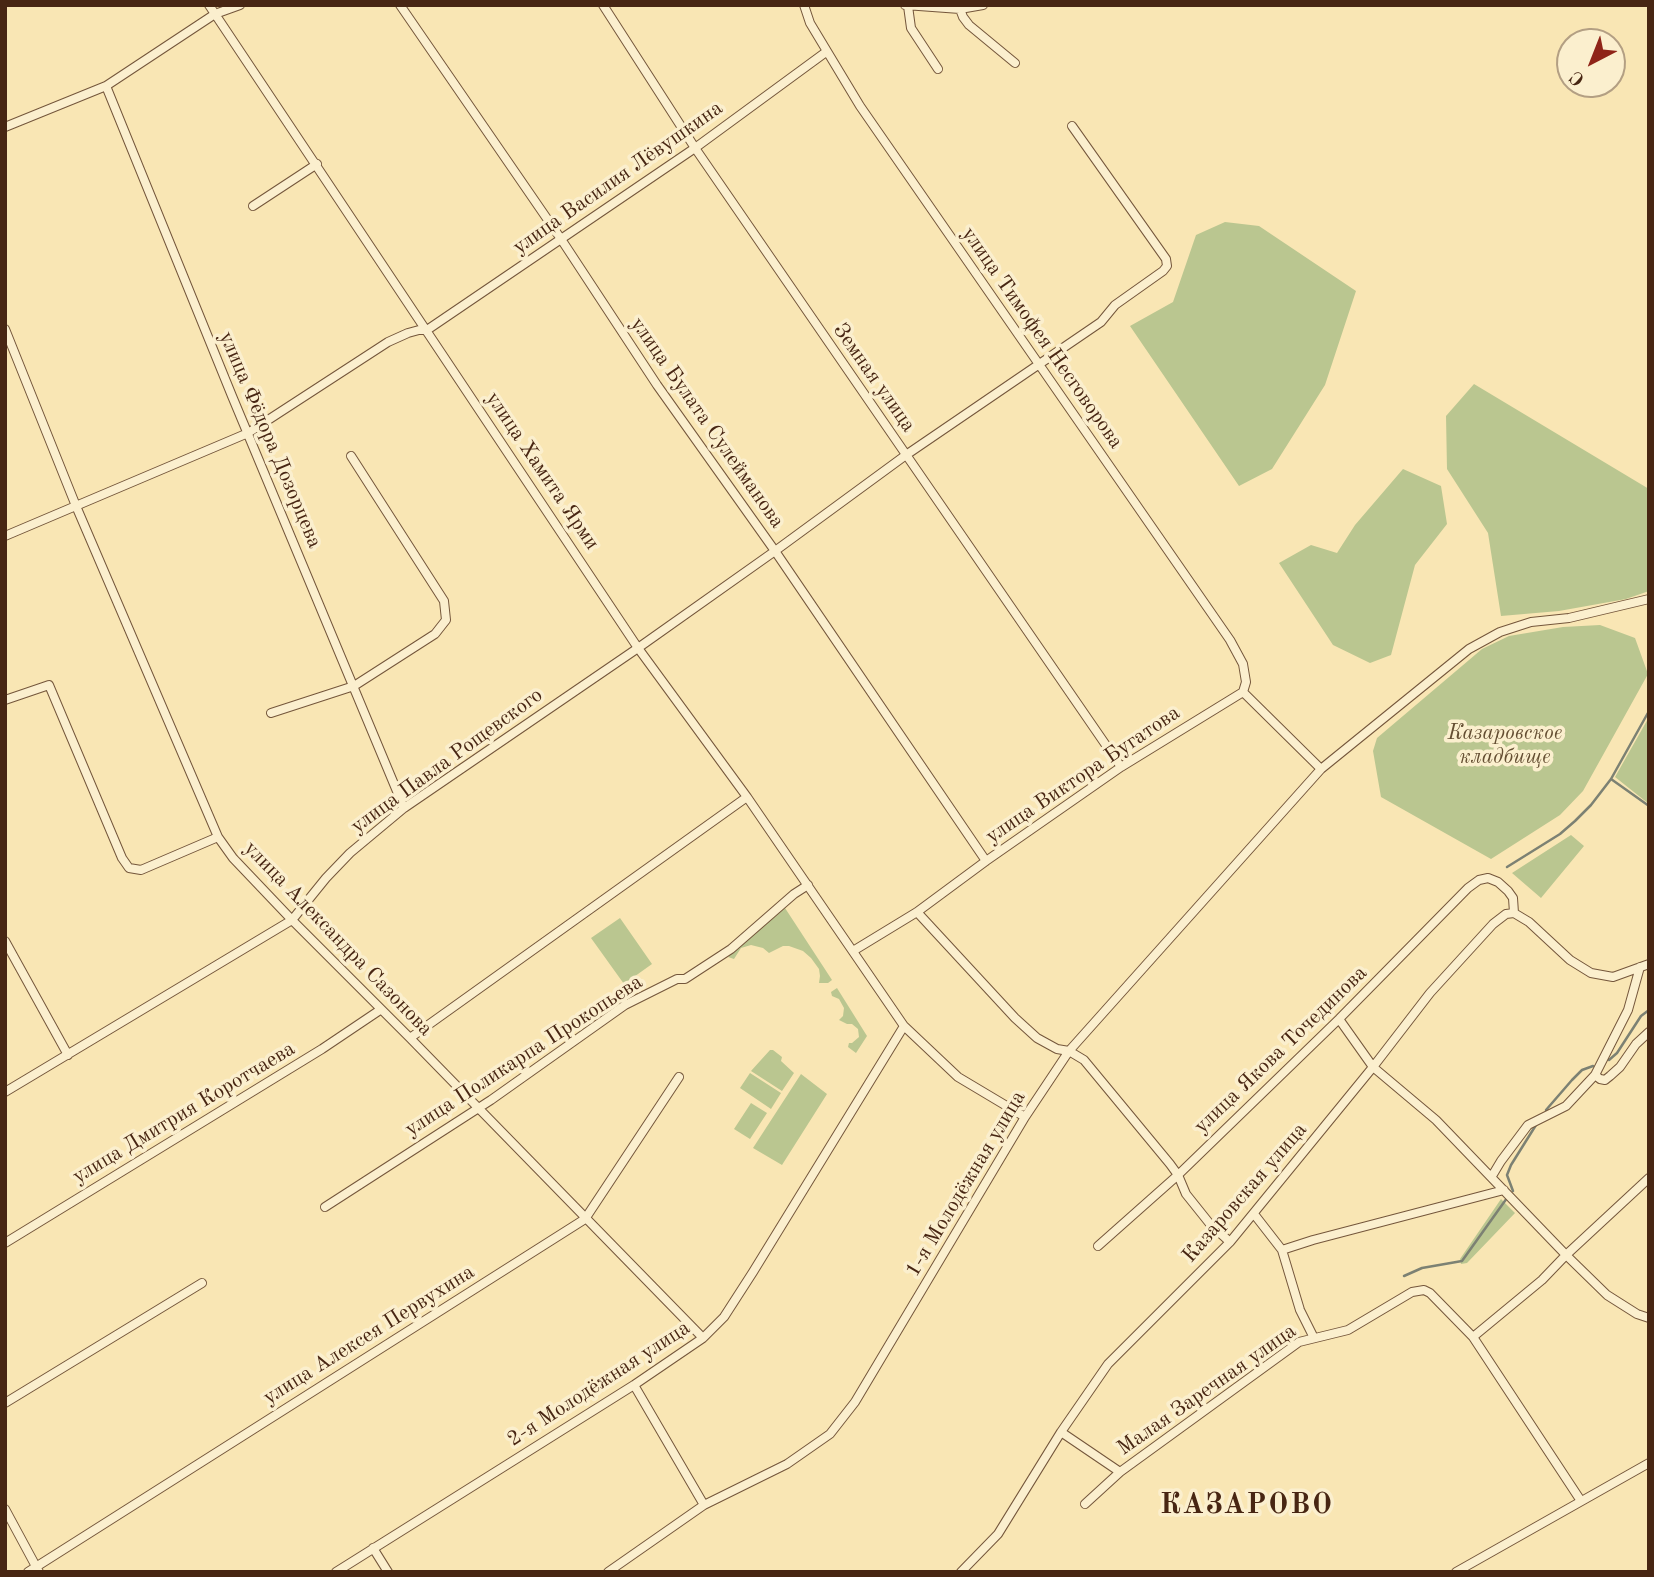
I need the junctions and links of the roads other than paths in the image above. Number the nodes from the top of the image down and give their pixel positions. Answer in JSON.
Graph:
{"nodes":[{"id":1,"x":209,"y":5,"type":"edge"},
{"id":2,"x":240,"y":5,"type":"edge"},
{"id":3,"x":400,"y":5,"type":"edge"},
{"id":4,"x":603,"y":5,"type":"edge"},
{"id":5,"x":804,"y":5,"type":"edge"},
{"id":6,"x":907,"y":5,"type":"edge"},
{"id":7,"x":983,"y":5,"type":"edge"},
{"id":8,"x":960,"y":9,"type":"junction"},
{"id":9,"x":215,"y":14,"type":"junction"},
{"id":10,"x":827,"y":52,"type":"junction"},
{"id":11,"x":1014,"y":63,"type":"dead end"},
{"id":12,"x":937,"y":69,"type":"dead end"},
{"id":13,"x":106,"y":86,"type":"junction"},
{"id":14,"x":1072,"y":126,"type":"dead end"},
{"id":15,"x":5,"y":127,"type":"edge"},
{"id":16,"x":695,"y":148,"type":"junction"},
{"id":17,"x":317,"y":164,"type":"junction"},
{"id":18,"x":253,"y":206,"type":"dead end"},
{"id":19,"x":561,"y":239,"type":"junction"},
{"id":20,"x":5,"y":329,"type":"edge"},
{"id":21,"x":427,"y":330,"type":"junction"},
{"id":22,"x":1039,"y":364,"type":"junction"},
{"id":23,"x":248,"y":433,"type":"junction"},
{"id":24,"x":906,"y":455,"type":"junction"},
{"id":25,"x":351,"y":456,"type":"dead end"},
{"id":26,"x":76,"y":506,"type":"junction"},
{"id":27,"x":5,"y":536,"type":"edge"},
{"id":28,"x":775,"y":551,"type":"junction"},
{"id":29,"x":1649,"y":599,"type":"edge"},
{"id":30,"x":638,"y":648,"type":"junction"},
{"id":31,"x":354,"y":686,"type":"junction"},
{"id":32,"x":1243,"y":692,"type":"junction"},
{"id":33,"x":5,"y":700,"type":"edge"},
{"id":34,"x":271,"y":713,"type":"dead end"},
{"id":35,"x":1121,"y":767,"type":"junction"},
{"id":36,"x":1321,"y":769,"type":"junction"},
{"id":37,"x":747,"y":797,"type":"junction"},
{"id":38,"x":404,"y":808,"type":"junction"},
{"id":39,"x":218,"y":837,"type":"junction"},
{"id":40,"x":986,"y":861,"type":"junction"},
{"id":41,"x":808,"y":885,"type":"junction"},
{"id":42,"x":917,"y":912,"type":"junction"},
{"id":43,"x":1514,"y":913,"type":"junction"},
{"id":44,"x":292,"y":920,"type":"junction"},
{"id":45,"x":5,"y":941,"type":"edge"},
{"id":46,"x":853,"y":951,"type":"junction"},
{"id":47,"x":1644,"y":966,"type":"edge"},
{"id":48,"x":380,"y":1010,"type":"junction"},
{"id":49,"x":1339,"y":1019,"type":"junction"},
{"id":50,"x":904,"y":1026,"type":"junction"},
{"id":51,"x":1649,"y":1032,"type":"edge"},
{"id":52,"x":410,"y":1038,"type":"junction"},
{"id":53,"x":1069,"y":1051,"type":"junction"},
{"id":54,"x":68,"y":1055,"type":"junction"},
{"id":55,"x":1373,"y":1067,"type":"junction"},
{"id":56,"x":1595,"y":1074,"type":"junction"},
{"id":57,"x":679,"y":1077,"type":"dead end"},
{"id":58,"x":5,"y":1092,"type":"edge"},
{"id":59,"x":478,"y":1108,"type":"junction"},
{"id":60,"x":1025,"y":1117,"type":"junction"},
{"id":61,"x":1178,"y":1175,"type":"junction"},
{"id":62,"x":1492,"y":1176,"type":"junction"},
{"id":63,"x":1649,"y":1178,"type":"edge"},
{"id":64,"x":1504,"y":1190,"type":"junction"},
{"id":65,"x":325,"y":1207,"type":"dead end"},
{"id":66,"x":1254,"y":1214,"type":"junction"},
{"id":67,"x":585,"y":1219,"type":"junction"},
{"id":68,"x":1230,"y":1242,"type":"junction"},
{"id":69,"x":5,"y":1243,"type":"edge"},
{"id":70,"x":1098,"y":1246,"type":"dead end"},
{"id":71,"x":1282,"y":1250,"type":"junction"},
{"id":72,"x":1566,"y":1255,"type":"junction"},
{"id":73,"x":202,"y":1283,"type":"dead end"},
{"id":74,"x":1649,"y":1318,"type":"edge"},
{"id":75,"x":1473,"y":1337,"type":"junction"},
{"id":76,"x":703,"y":1338,"type":"junction"},
{"id":77,"x":1314,"y":1338,"type":"junction"},
{"id":78,"x":634,"y":1385,"type":"junction"},
{"id":79,"x":5,"y":1402,"type":"edge"},
{"id":80,"x":1060,"y":1432,"type":"junction"},
{"id":81,"x":1649,"y":1463,"type":"edge"},
{"id":82,"x":1120,"y":1472,"type":"junction"},
{"id":83,"x":1581,"y":1501,"type":"junction"},
{"id":84,"x":1085,"y":1504,"type":"dead end"},
{"id":85,"x":704,"y":1505,"type":"junction"},
{"id":86,"x":5,"y":1509,"type":"edge"},
{"id":87,"x":373,"y":1548,"type":"junction"},
{"id":88,"x":38,"y":1569,"type":"edge"},
{"id":89,"x":28,"y":1572,"type":"edge"},
{"id":90,"x":336,"y":1572,"type":"edge"},
{"id":91,"x":388,"y":1572,"type":"edge"},
{"id":92,"x":608,"y":1572,"type":"edge"},
{"id":93,"x":961,"y":1572,"type":"edge"},
{"id":94,"x":1456,"y":1572,"type":"edge"}],
"edges":[{"from":1,"to":9,"type":"street","name":"улица Хамита Ярми"},
{"from":2,"to":9,"type":"street"},
{"from":3,"to":19,"type":"street","name":"улица Булата Сулейманова"},
{"from":4,"to":16,"type":"street","name":"Земная улица"},
{"from":5,"to":10,"type":"street","name":"улица Тимофея Несговорова"},
{"from":6,"to":8,"type":"street"},
{"from":6,"to":12,"type":"street"},
{"from":7,"to":8,"type":"street"},
{"from":8,"to":11,"type":"street"},
{"from":9,"to":13,"type":"street"},
{"from":9,"to":17,"type":"street","name":"улица Хамита Ярми"},
{"from":10,"to":16,"type":"street","name":"улица Василия Лёвушкина"},
{"from":10,"to":22,"type":"street","name":"улица Тимофея Несговорова"},
{"from":13,"to":15,"type":"street"},
{"from":13,"to":23,"type":"street","name":"улица Фёдора Дозорцева"},
{"from":14,"to":22,"type":"street","name":"улица Павла Рощевского"},
{"from":16,"to":19,"type":"street","name":"улица Василия Лёвушкина"},
{"from":16,"to":24,"type":"street","name":"Земная улица"},
{"from":17,"to":18,"type":"street"},
{"from":17,"to":21,"type":"street","name":"улица Хамита Ярми"},
{"from":19,"to":21,"type":"street","name":"улица Василия Лёвушкина"},
{"from":19,"to":28,"type":"street","name":"улица Булата Сулейманова"},
{"from":20,"to":26,"type":"street","name":"улица Александра Сазонова"},
{"from":21,"to":23,"type":"street","name":"улица Василия Лёвушкина"},
{"from":21,"to":30,"type":"street","name":"улица Хамита Ярми"},
{"from":22,"to":24,"type":"street","name":"улица Павла Рощевского"},
{"from":22,"to":32,"type":"street","name":"улица Тимофея Несговорова"},
{"from":23,"to":26,"type":"street","name":"улица Василия Лёвушкина"},
{"from":23,"to":31,"type":"street","name":"улица Фёдора Дозорцева"},
{"from":24,"to":28,"type":"street","name":"улица Павла Рощевского"},
{"from":24,"to":35,"type":"street","name":"Земная улица"},
{"from":25,"to":31,"type":"street"},
{"from":26,"to":27,"type":"street","name":"улица Василия Лёвушкина"},
{"from":26,"to":39,"type":"street","name":"улица Александра Сазонова"},
{"from":28,"to":30,"type":"street","name":"улица Павла Рощевского"},
{"from":28,"to":40,"type":"street","name":"улица Булата Сулейманова"},
{"from":29,"to":36,"type":"street","name":"1-я Молодёжная улица"},
{"from":30,"to":37,"type":"street","name":"улица Хамита Ярми"},
{"from":30,"to":38,"type":"street","name":"улица Павла Рощевского"},
{"from":31,"to":34,"type":"street"},
{"from":31,"to":38,"type":"street","name":"улица Фёдора Дозорцева"},
{"from":32,"to":35,"type":"street","name":"улица Виктора Бугатова"},
{"from":32,"to":36,"type":"street"},
{"from":33,"to":39,"type":"street"},
{"from":35,"to":40,"type":"street","name":"улица Виктора Бугатова"},
{"from":36,"to":53,"type":"street","name":"1-я Молодёжная улица"},
{"from":37,"to":41,"type":"street","name":"улица Хамита Ярми"},
{"from":37,"to":52,"type":"street"},
{"from":38,"to":44,"type":"street","name":"улица Павла Рощевского"},
{"from":39,"to":44,"type":"street","name":"улица Александра Сазонова"},
{"from":40,"to":42,"type":"street","name":"улица Виктора Бугатова"},
{"from":41,"to":46,"type":"street","name":"улица Хамита Ярми"},
{"from":41,"to":59,"type":"street","name":"улица Поликарпа Прокопьева"},
{"from":42,"to":46,"type":"street","name":"улица Виктора Бугатова"},
{"from":42,"to":53,"type":"street"},
{"from":43,"to":47,"type":"street"},
{"from":43,"to":49,"type":"street","name":"улица Якова Точединова"},
{"from":43,"to":55,"type":"street","name":"Казаровская улица"},
{"from":44,"to":48,"type":"street","name":"улица Александра Сазонова"},
{"from":44,"to":54,"type":"street","name":"улица Павла Рощевского"},
{"from":45,"to":54,"type":"street"},
{"from":46,"to":50,"type":"street"},
{"from":47,"to":56,"type":"street"},
{"from":48,"to":52,"type":"street","name":"улица Александра Сазонова"},
{"from":48,"to":69,"type":"street","name":"улица Дмитрия Коротчаева"},
{"from":49,"to":55,"type":"street"},
{"from":49,"to":61,"type":"street","name":"улица Якова Точединова"},
{"from":50,"to":60,"type":"street"},
{"from":50,"to":76,"type":"street","name":"2-я Молодёжная улица"},
{"from":51,"to":56,"type":"street"},
{"from":52,"to":59,"type":"street","name":"улица Александра Сазонова"},
{"from":53,"to":60,"type":"street","name":"1-я Молодёжная улица"},
{"from":53,"to":61,"type":"street"},
{"from":54,"to":58,"type":"street","name":"улица Павла Рощевского"},
{"from":55,"to":62,"type":"street"},
{"from":55,"to":66,"type":"street","name":"Казаровская улица"},
{"from":56,"to":62,"type":"street"},
{"from":57,"to":67,"type":"street","name":"улица Алексея Первухина"},
{"from":59,"to":65,"type":"street","name":"улица Поликарпа Прокопьева"},
{"from":59,"to":67,"type":"street","name":"улица Александра Сазонова"},
{"from":60,"to":85,"type":"street","name":"1-я Молодёжная улица"},
{"from":61,"to":68,"type":"street"},
{"from":61,"to":70,"type":"street","name":"улица Якова Точединова"},
{"from":62,"to":64,"type":"street"},
{"from":63,"to":72,"type":"street"},
{"from":64,"to":71,"type":"street"},
{"from":64,"to":72,"type":"street"},
{"from":66,"to":68,"type":"street","name":"Казаровская улица"},
{"from":66,"to":71,"type":"street"},
{"from":67,"to":76,"type":"street","name":"улица Александра Сазонова"},
{"from":67,"to":88,"type":"street","name":"улица Алексея Первухина"},
{"from":68,"to":80,"type":"street","name":"Казаровская улица"},
{"from":71,"to":77,"type":"street"},
{"from":72,"to":74,"type":"street"},
{"from":72,"to":75,"type":"street"},
{"from":73,"to":79,"type":"street"},
{"from":75,"to":77,"type":"street","name":"Малая Заречная улица"},
{"from":75,"to":83,"type":"street"},
{"from":76,"to":78,"type":"street","name":"2-я Молодёжная улица"},
{"from":77,"to":82,"type":"street","name":"Малая Заречная улица"},
{"from":78,"to":85,"type":"street"},
{"from":78,"to":87,"type":"street","name":"2-я Молодёжная улица"},
{"from":80,"to":82,"type":"street"},
{"from":80,"to":93,"type":"street","name":"Казаровская улица"},
{"from":81,"to":83,"type":"street"},
{"from":82,"to":84,"type":"street","name":"Малая Заречная улица"},
{"from":83,"to":94,"type":"street"},
{"from":85,"to":92,"type":"street","name":"1-я Молодёжная улица"},
{"from":86,"to":88,"type":"street"},
{"from":87,"to":90,"type":"street","name":"2-я Молодёжная улица"},
{"from":87,"to":91,"type":"street"},
{"from":88,"to":89,"type":"street","name":"улица Алексея Первухина"}]}
